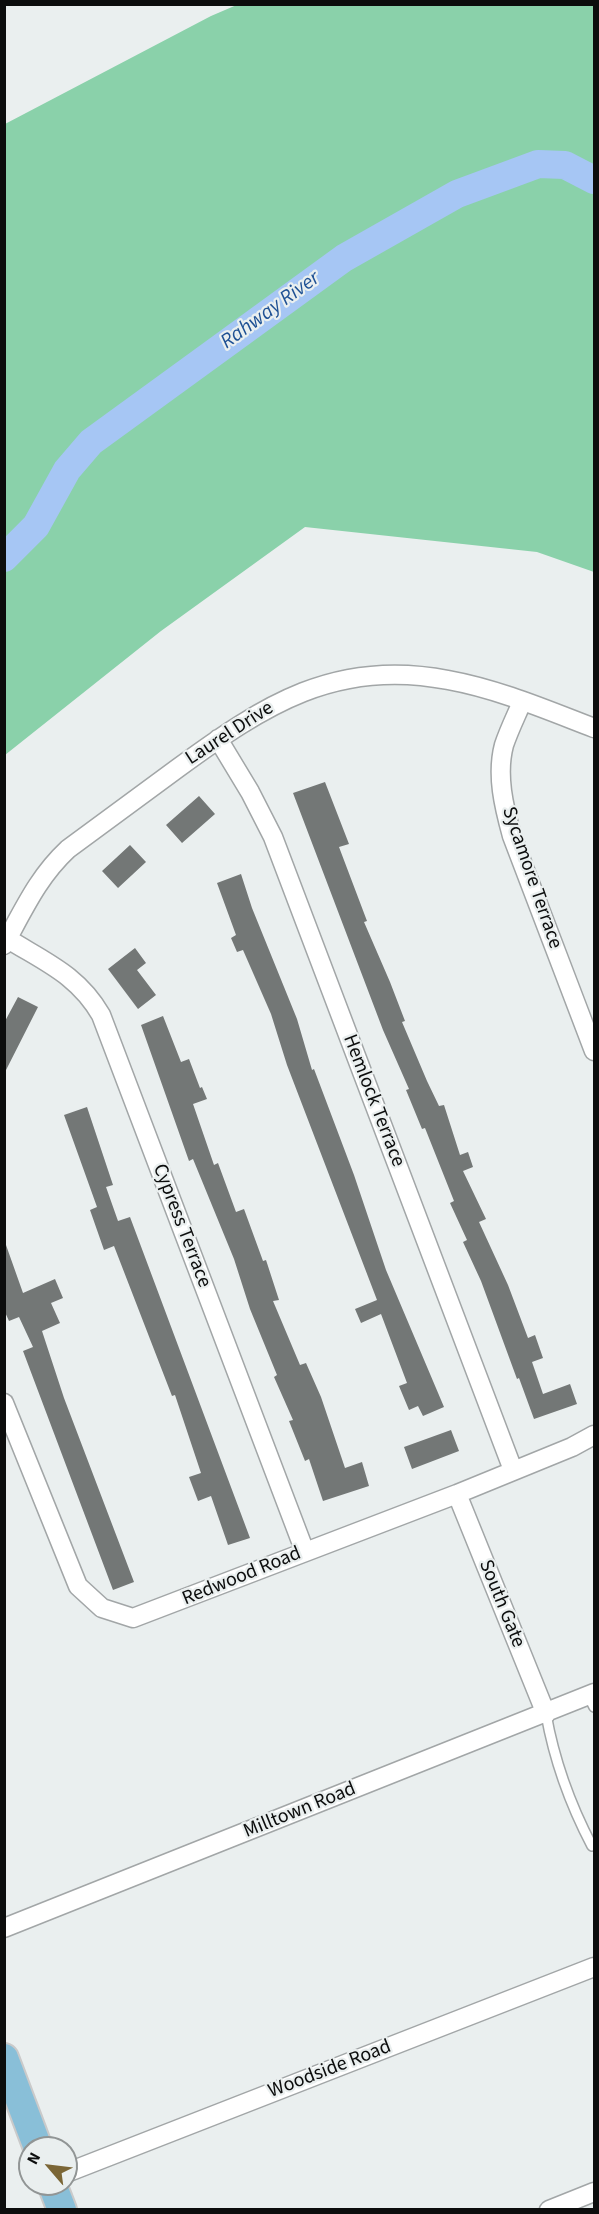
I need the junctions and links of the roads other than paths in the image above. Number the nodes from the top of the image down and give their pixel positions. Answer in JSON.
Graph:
{"nodes":[{"id":1,"x":522,"y":702,"type":"junction"},
{"id":2,"x":594,"y":728,"type":"edge"},
{"id":3,"x":218,"y":739,"type":"junction"},
{"id":4,"x":6,"y":942,"type":"edge"},
{"id":5,"x":594,"y":1051,"type":"edge"},
{"id":6,"x":4,"y":1403,"type":"edge"},
{"id":7,"x":594,"y":1435,"type":"edge"},
{"id":8,"x":513,"y":1470,"type":"junction"},
{"id":9,"x":457,"y":1494,"type":"junction"},
{"id":10,"x":305,"y":1552,"type":"junction"},
{"id":11,"x":592,"y":1698,"type":"edge"},
{"id":12,"x":546,"y":1714,"type":"junction"},
{"id":13,"x":594,"y":1845,"type":"edge"},
{"id":14,"x":4,"y":1928,"type":"edge"},
{"id":15,"x":594,"y":1967,"type":"edge"},
{"id":16,"x":4,"y":2058,"type":"edge"},
{"id":17,"x":33,"y":2136,"type":"edge"},
{"id":18,"x":78,"y":2168,"type":"edge"},
{"id":19,"x":594,"y":2192,"type":"edge"},
{"id":20,"x":549,"y":2210,"type":"edge"}],
"edges":[{"from":1,"to":2,"type":"street","name":"Laurel Drive"},
{"from":1,"to":3,"type":"street","name":"Laurel Drive"},
{"from":1,"to":5,"type":"street","name":"Sycamore Terrace"},
{"from":3,"to":4,"type":"street","name":"Laurel Drive"},
{"from":3,"to":8,"type":"street","name":"Hemlock Terrace"},
{"from":4,"to":10,"type":"street","name":"Cypress Terrace"},
{"from":6,"to":10,"type":"street","name":"Redwood Road"},
{"from":7,"to":8,"type":"street","name":"Redwood Road"},
{"from":8,"to":9,"type":"street","name":"Redwood Road"},
{"from":9,"to":10,"type":"street","name":"Redwood Road"},
{"from":9,"to":12,"type":"street","name":"South Gate"},
{"from":11,"to":12,"type":"street","name":"Milltown Road"},
{"from":12,"to":13,"type":"lane"},
{"from":12,"to":14,"type":"street","name":"Milltown Road"},
{"from":15,"to":18,"type":"street","name":"Woodside Road"},
{"from":16,"to":17,"type":"main road"},
{"from":19,"to":20,"type":"street"}]}
